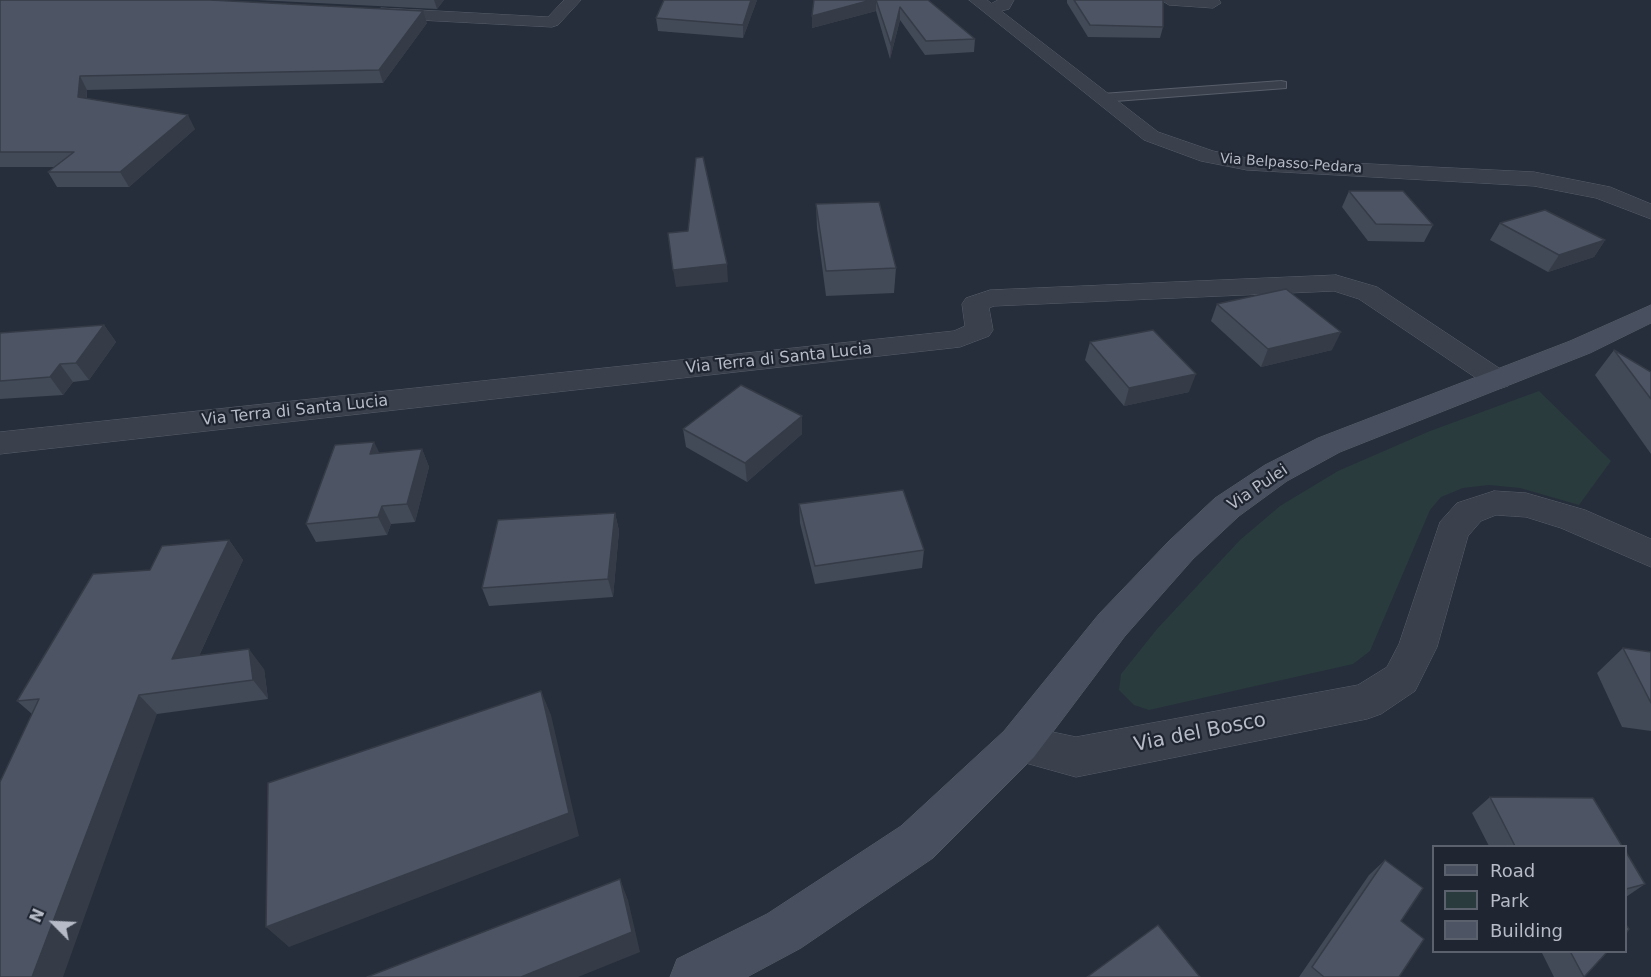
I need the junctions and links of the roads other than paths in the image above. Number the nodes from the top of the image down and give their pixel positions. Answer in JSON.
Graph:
{"nodes":[{"id":1,"x":573,"y":0,"type":"edge"},
{"id":2,"x":1169,"y":0,"type":"edge"},
{"id":3,"x":991,"y":3,"type":"edge"},
{"id":4,"x":1213,"y":3,"type":"dead end"},
{"id":5,"x":365,"y":12,"type":"edge"},
{"id":6,"x":1281,"y":85,"type":"dead end"},
{"id":7,"x":1102,"y":98,"type":"junction"},
{"id":8,"x":1651,"y":212,"type":"edge"},
{"id":9,"x":1651,"y":313,"type":"edge"},
{"id":10,"x":1651,"y":331,"type":"edge"},
{"id":11,"x":1580,"y":347,"type":"junction"},
{"id":12,"x":1498,"y":380,"type":"junction"},
{"id":13,"x":0,"y":443,"type":"edge"},
{"id":14,"x":1651,"y":554,"type":"edge"},
{"id":15,"x":1018,"y":744,"type":"junction"},
{"id":16,"x":695,"y":977,"type":"edge"}],
"edges":[{"from":1,"to":5,"type":"street"},
{"from":2,"to":4,"type":"street"},
{"from":3,"to":7,"type":"street","name":"Via Belpasso-Pedara"},
{"from":6,"to":7,"type":"lane"},
{"from":7,"to":8,"type":"street","name":"Via Belpasso-Pedara"},
{"from":9,"to":11,"type":"main road"},
{"from":10,"to":11,"type":"main road"},
{"from":11,"to":12,"type":"main road","name":"Via Pulei"},
{"from":12,"to":13,"type":"street","name":"Via Terra di Santa Lucia"},
{"from":12,"to":15,"type":"main road","name":"Via Pulei"},
{"from":14,"to":15,"type":"street","name":"Via del Bosco"},
{"from":15,"to":16,"type":"main road"}]}
